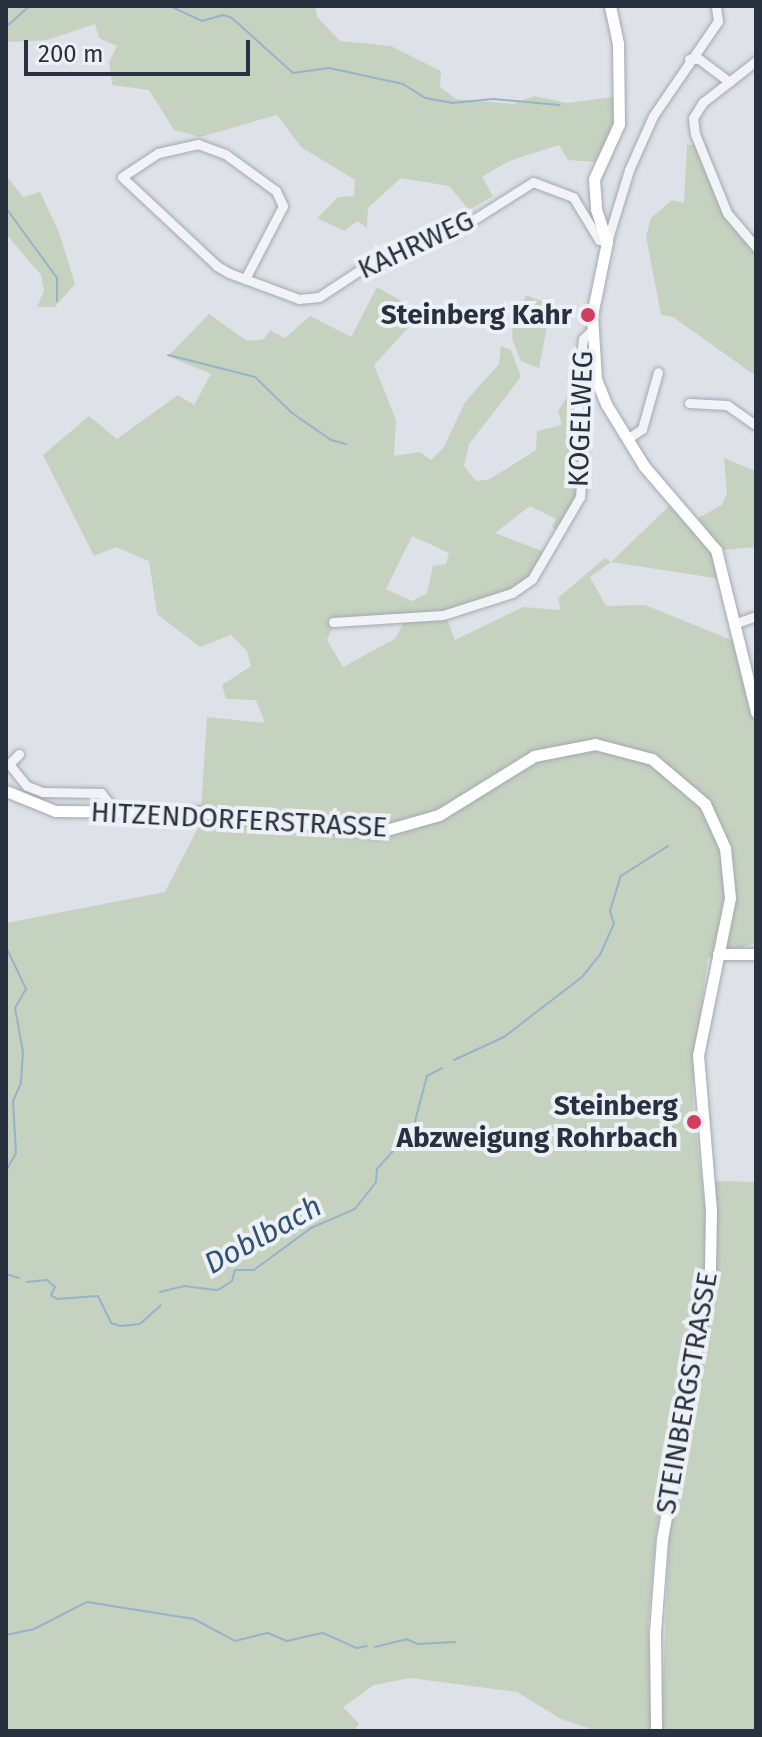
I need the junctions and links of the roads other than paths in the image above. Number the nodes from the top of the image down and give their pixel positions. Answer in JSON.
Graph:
{"nodes":[{"id":1,"x":610,"y":6,"type":"edge"},
{"id":2,"x":716,"y":6,"type":"edge"},
{"id":3,"x":689,"y":59,"type":"junction"},
{"id":4,"x":756,"y":61,"type":"edge"},
{"id":5,"x":729,"y":82,"type":"junction"},
{"id":6,"x":607,"y":242,"type":"junction"},
{"id":7,"x":756,"y":247,"type":"edge"},
{"id":8,"x":245,"y":279,"type":"junction"},
{"id":9,"x":591,"y":331,"type":"junction"},
{"id":10,"x":658,"y":372,"type":"dead end"},
{"id":11,"x":689,"y":403,"type":"dead end"},
{"id":12,"x":756,"y":425,"type":"edge"},
{"id":13,"x":627,"y":439,"type":"junction"},
{"id":14,"x":756,"y":616,"type":"edge"},
{"id":15,"x":333,"y":622,"type":"dead end"},
{"id":16,"x":736,"y":623,"type":"junction"},
{"id":17,"x":756,"y":712,"type":"edge"},
{"id":18,"x":19,"y":754,"type":"dead end"},
{"id":19,"x":6,"y":791,"type":"edge"},
{"id":20,"x":115,"y":811,"type":"junction"},
{"id":21,"x":718,"y":954,"type":"junction"},
{"id":22,"x":756,"y":954,"type":"edge"},
{"id":23,"x":698,"y":1055,"type":"joint"},
{"id":24,"x":656,"y":1731,"type":"edge"}],
"edges":[{"from":1,"to":6,"type":"main road"},
{"from":2,"to":3,"type":"street"},
{"from":3,"to":5,"type":"street"},
{"from":3,"to":6,"type":"street"},
{"from":4,"to":5,"type":"street"},
{"from":5,"to":7,"type":"street"},
{"from":6,"to":8,"type":"street","name":"KAHRWEG"},
{"from":6,"to":9,"type":"main road"},
{"from":8,"to":8,"type":"street","name":"KAHRWEG"},
{"from":9,"to":13,"type":"main road"},
{"from":9,"to":15,"type":"street","name":"KOGELWEG"},
{"from":10,"to":13,"type":"street"},
{"from":11,"to":12,"type":"street"},
{"from":13,"to":16,"type":"main road"},
{"from":14,"to":16,"type":"street"},
{"from":16,"to":17,"type":"main road"},
{"from":18,"to":20,"type":"street"},
{"from":19,"to":20,"type":"main road","name":"HITZENDORFERSTRASSE"},
{"from":20,"to":21,"type":"main road","name":"HITZENDORFERSTRASSE"},
{"from":21,"to":22,"type":"main road"},
{"from":21,"to":23,"type":"main road","name":"HITZENDORFERSTRASSE"},
{"from":23,"to":24,"type":"main road","name":"STEINBERGSTRASSE"}]}
